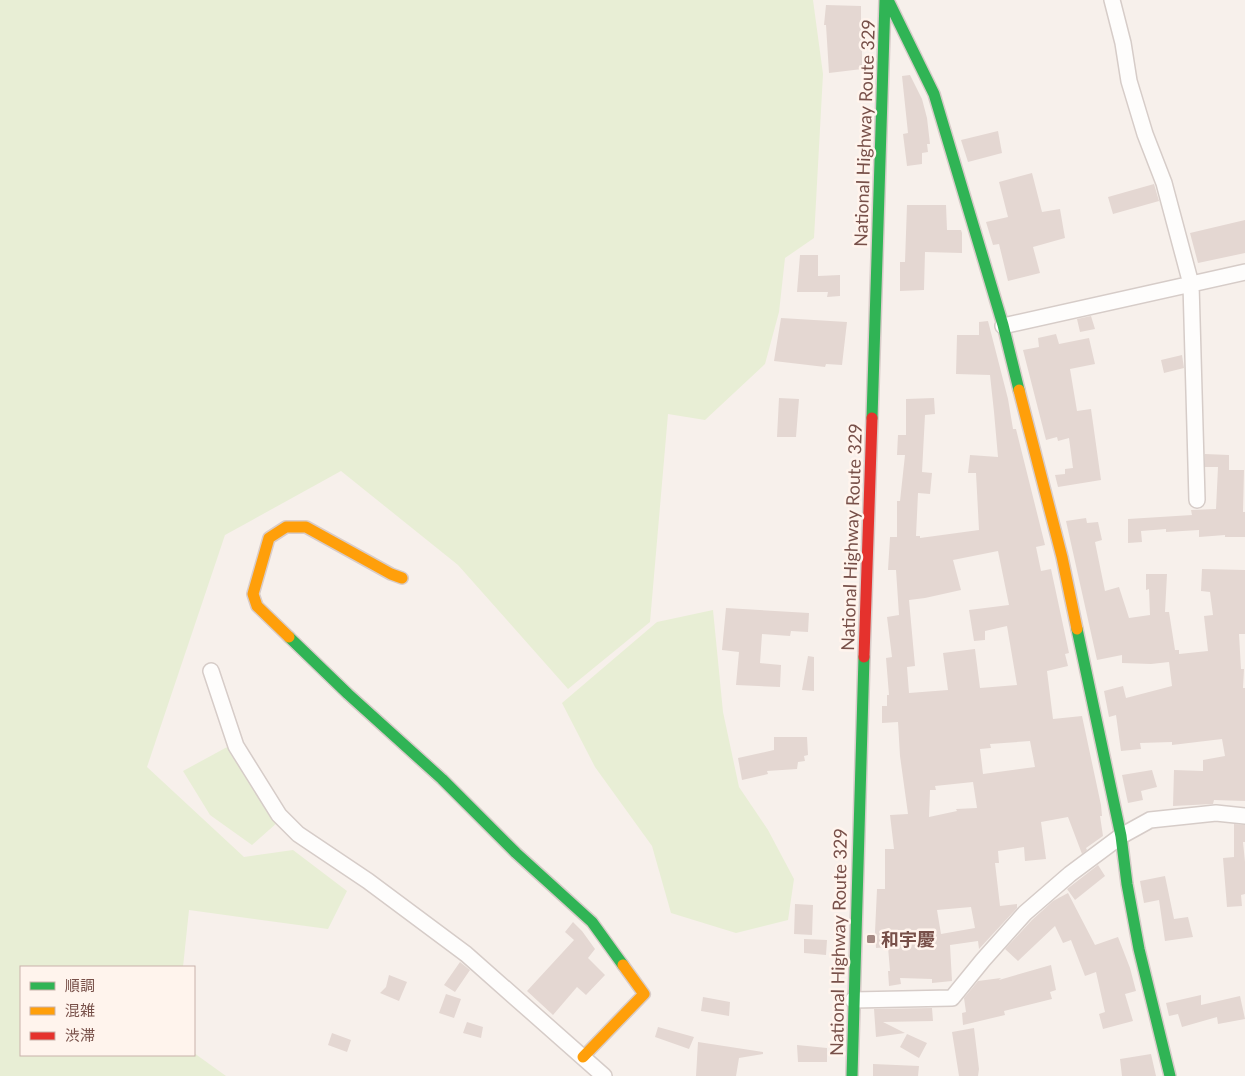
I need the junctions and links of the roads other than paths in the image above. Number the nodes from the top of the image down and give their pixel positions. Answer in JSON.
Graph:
{"nodes":[{"id":1,"x":887,"y":0,"type":"edge"},
{"id":2,"x":1112,"y":0,"type":"edge"},
{"id":3,"x":1245,"y":272,"type":"edge"},
{"id":4,"x":1190,"y":279,"type":"junction"},
{"id":5,"x":1003,"y":326,"type":"junction"},
{"id":6,"x":1197,"y":500,"type":"dead end"},
{"id":7,"x":402,"y":578,"type":"dead end"},
{"id":8,"x":211,"y":671,"type":"dead end"},
{"id":9,"x":1245,"y":816,"type":"edge"},
{"id":10,"x":1121,"y":836,"type":"junction"},
{"id":11,"x":853,"y":1000,"type":"junction"},
{"id":12,"x":583,"y":1057,"type":"junction"},
{"id":13,"x":604,"y":1076,"type":"edge"},
{"id":14,"x":852,"y":1076,"type":"edge"},
{"id":15,"x":1170,"y":1076,"type":"edge"}],
"edges":[{"from":1,"to":5,"type":"main road"},
{"from":1,"to":11,"type":"main road","name":"National Highway Route 329"},
{"from":2,"to":4,"type":"street"},
{"from":3,"to":4,"type":"street"},
{"from":4,"to":5,"type":"street"},
{"from":4,"to":6,"type":"street"},
{"from":5,"to":10,"type":"main road"},
{"from":7,"to":12,"type":"main road"},
{"from":8,"to":12,"type":"street"},
{"from":9,"to":10,"type":"street"},
{"from":10,"to":11,"type":"street"},
{"from":10,"to":15,"type":"main road"},
{"from":11,"to":14,"type":"main road","name":"National Highway Route 329"},
{"from":12,"to":13,"type":"street"}]}
